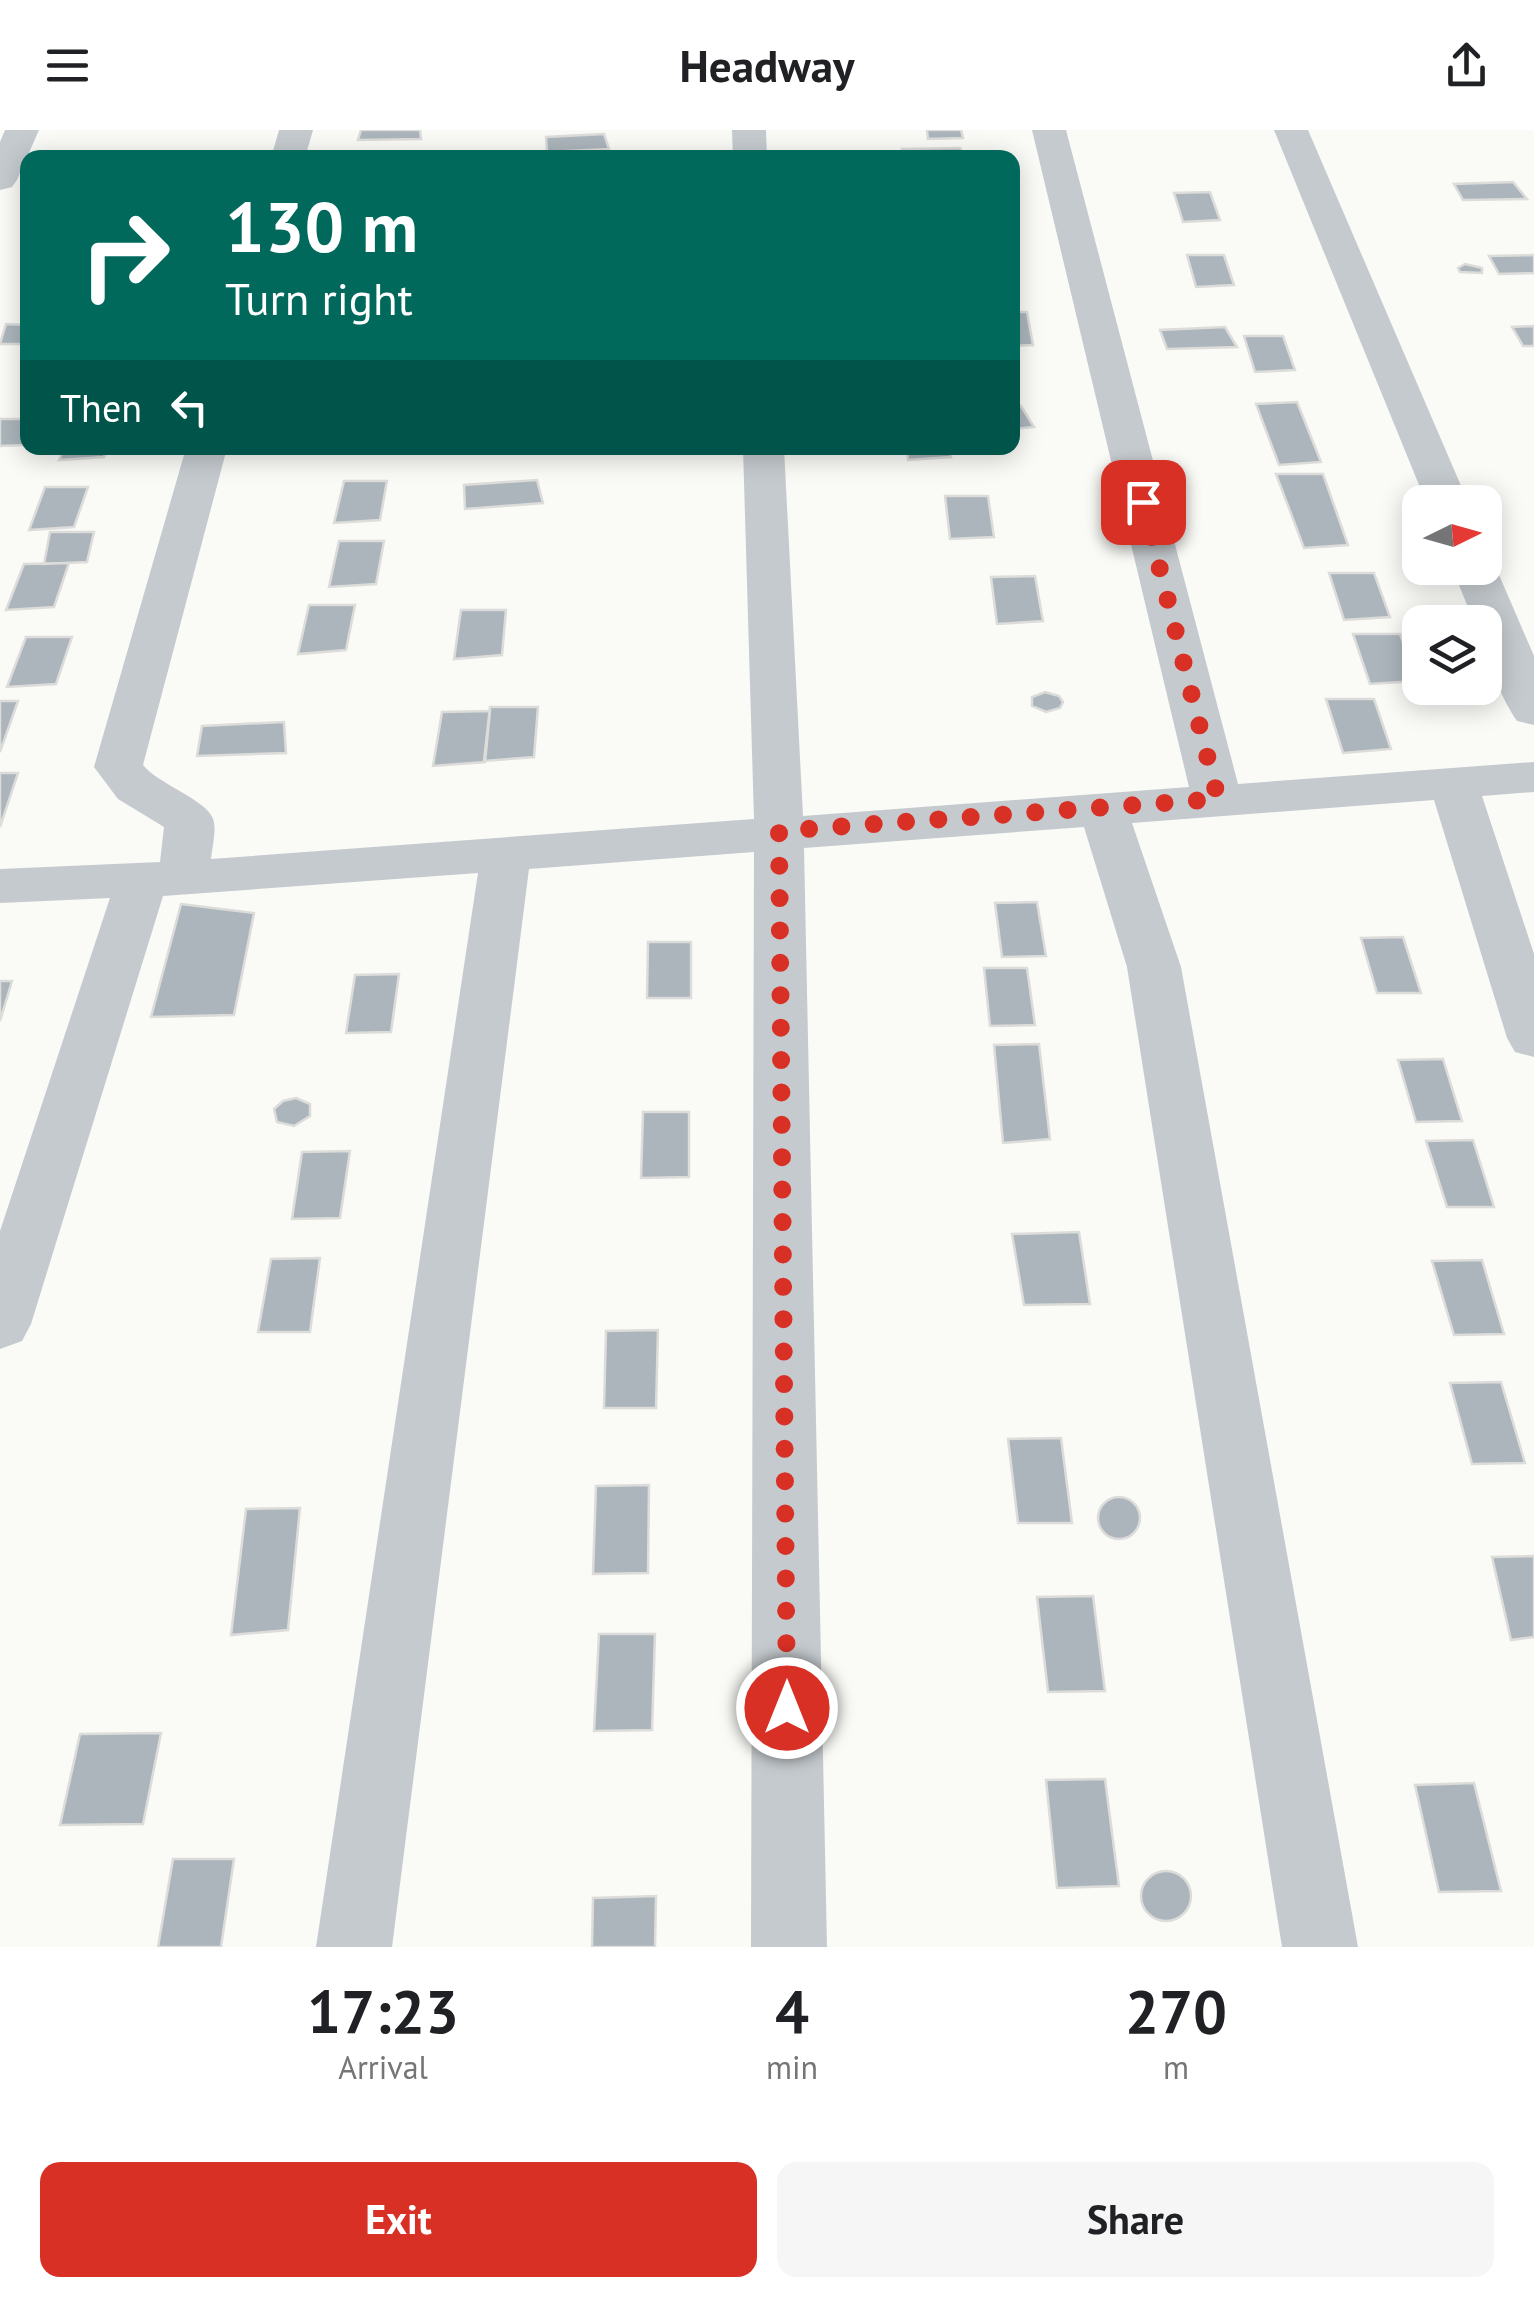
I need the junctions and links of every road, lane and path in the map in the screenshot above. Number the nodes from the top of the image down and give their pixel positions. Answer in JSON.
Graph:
{"nodes":[{"id":1,"x":22,"y":130,"type":"edge"},
{"id":2,"x":1050,"y":130,"type":"edge"},
{"id":3,"x":1291,"y":130,"type":"edge"},
{"id":4,"x":0,"y":180,"type":"edge"},
{"id":5,"x":204,"y":455,"type":"edge"},
{"id":6,"x":762,"y":455,"type":"edge"},
{"id":7,"x":1440,"y":485,"type":"edge"},
{"id":8,"x":1481,"y":585,"type":"edge"},
{"id":9,"x":1534,"y":711,"type":"edge"},
{"id":10,"x":1534,"y":777,"type":"edge"},
{"id":11,"x":1454,"y":786,"type":"junction"},
{"id":12,"x":1218,"y":799,"type":"junction"},
{"id":13,"x":1103,"y":809,"type":"junction"},
{"id":14,"x":779,"y":831,"type":"junction"},
{"id":15,"x":506,"y":854,"type":"junction"},
{"id":16,"x":163,"y":879,"type":"junction"},
{"id":17,"x":0,"y":886,"type":"edge"},
{"id":18,"x":1534,"y":1038,"type":"edge"},
{"id":19,"x":0,"y":1324,"type":"edge"},
{"id":20,"x":354,"y":1947,"type":"edge"},
{"id":21,"x":789,"y":1947,"type":"edge"},
{"id":22,"x":1320,"y":1947,"type":"edge"}],
"edges":[{"from":1,"to":4,"type":"street"},
{"from":2,"to":12,"type":"street"},
{"from":3,"to":7,"type":"street"},
{"from":5,"to":16,"type":"street"},
{"from":6,"to":14,"type":"street"},
{"from":8,"to":9,"type":"street"},
{"from":10,"to":11,"type":"street"},
{"from":11,"to":12,"type":"street"},
{"from":11,"to":18,"type":"street"},
{"from":12,"to":13,"type":"street"},
{"from":13,"to":14,"type":"street"},
{"from":13,"to":22,"type":"street"},
{"from":14,"to":15,"type":"street"},
{"from":14,"to":21,"type":"street"},
{"from":15,"to":16,"type":"street"},
{"from":15,"to":20,"type":"street"},
{"from":16,"to":17,"type":"street"},
{"from":16,"to":19,"type":"street"}]}
